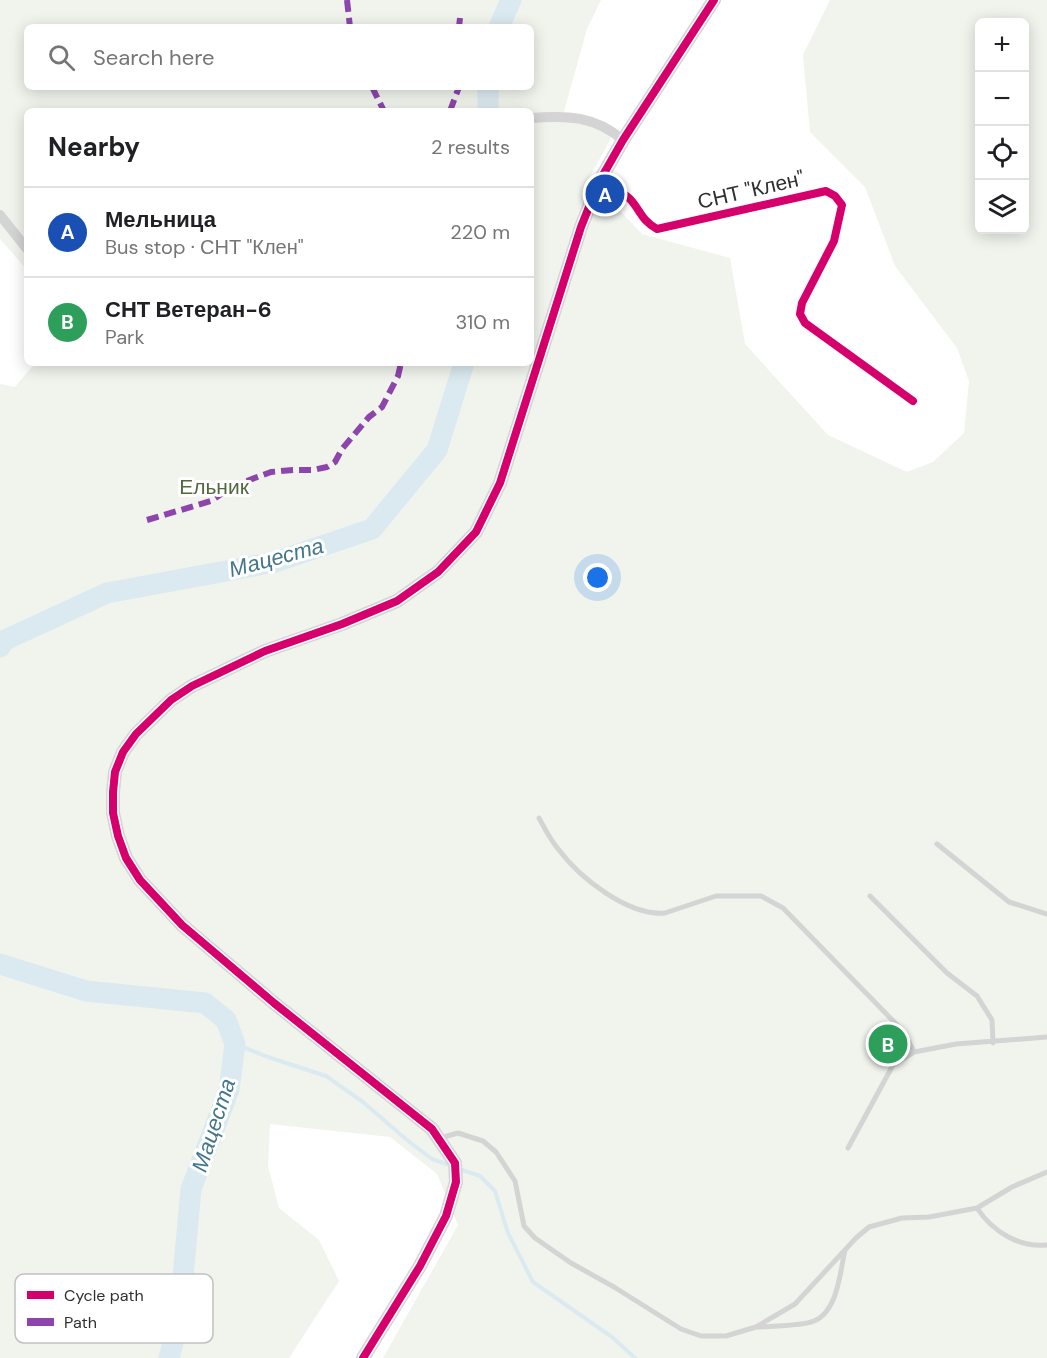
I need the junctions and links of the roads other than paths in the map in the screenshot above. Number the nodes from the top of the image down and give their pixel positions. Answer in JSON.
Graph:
{"nodes":[{"id":1,"x":714,"y":0,"type":"edge"},
{"id":2,"x":534,"y":118,"type":"edge"},
{"id":3,"x":623,"y":140,"type":"junction"},
{"id":4,"x":599,"y":182,"type":"junction"},
{"id":5,"x":0,"y":215,"type":"edge"},
{"id":6,"x":24,"y":245,"type":"edge"},
{"id":7,"x":914,"y":401,"type":"dead end"},
{"id":8,"x":539,"y":818,"type":"dead end"},
{"id":9,"x":937,"y":844,"type":"dead end"},
{"id":10,"x":870,"y":896,"type":"dead end"},
{"id":11,"x":1047,"y":914,"type":"edge"},
{"id":12,"x":1047,"y":1038,"type":"edge"},
{"id":13,"x":993,"y":1043,"type":"junction"},
{"id":14,"x":914,"y":1052,"type":"junction"},
{"id":15,"x":438,"y":1138,"type":"junction"},
{"id":16,"x":848,"y":1148,"type":"dead end"},
{"id":17,"x":1047,"y":1172,"type":"edge"},
{"id":18,"x":977,"y":1208,"type":"junction"},
{"id":19,"x":1047,"y":1245,"type":"edge"},
{"id":20,"x":845,"y":1250,"type":"junction"},
{"id":21,"x":756,"y":1327,"type":"junction"},
{"id":22,"x":363,"y":1358,"type":"edge"}],
"edges":[{"from":1,"to":3,"type":"street"},
{"from":2,"to":3,"type":"street"},
{"from":3,"to":4,"type":"street"},
{"from":4,"to":7,"type":"street","name":"СНТ \"Клен\""},
{"from":4,"to":15,"type":"street"},
{"from":5,"to":6,"type":"street"},
{"from":8,"to":14,"type":"lane"},
{"from":9,"to":11,"type":"lane"},
{"from":10,"to":13,"type":"lane"},
{"from":12,"to":13,"type":"lane"},
{"from":13,"to":14,"type":"lane"},
{"from":14,"to":16,"type":"lane"},
{"from":15,"to":21,"type":"lane"},
{"from":15,"to":22,"type":"street"},
{"from":17,"to":18,"type":"lane"},
{"from":18,"to":19,"type":"lane"},
{"from":18,"to":20,"type":"lane"},
{"from":20,"to":21,"type":"lane"},
{"from":20,"to":21,"type":"lane"}]}
